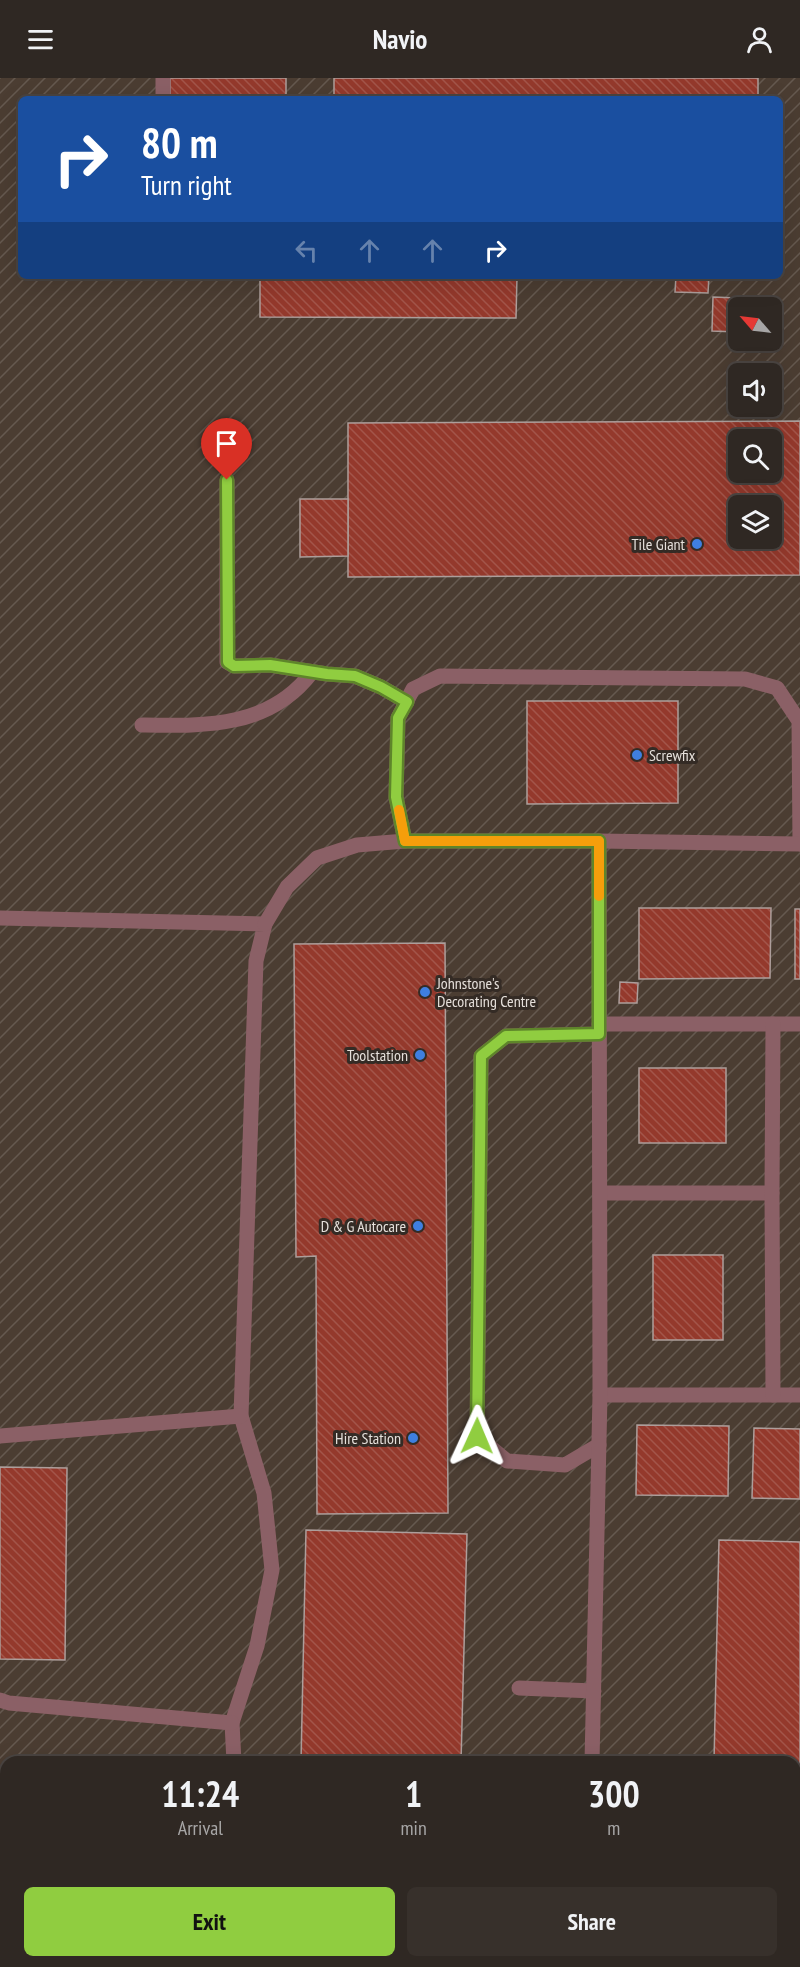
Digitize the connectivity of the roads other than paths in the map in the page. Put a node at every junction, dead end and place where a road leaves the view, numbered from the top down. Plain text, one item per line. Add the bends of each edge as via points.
1 (163, 78) edge
2 (163, 96) edge
3 (227, 480) dead end
4 (312, 672) junction
5 (407, 702) junction
6 (142, 725) dead end
7 (405, 841) junction
8 (599, 841) junction
9 (800, 844) edge
10 (0, 918) edge
11 (265, 924) junction
12 (773, 1024) junction
13 (800, 1024) edge
14 (599, 1029) junction
15 (600, 1193) junction
16 (772, 1193) junction
17 (600, 1395) junction
18 (773, 1395) junction
19 (800, 1395) edge
20 (241, 1416) junction
21 (0, 1436) edge
22 (599, 1445) junction
23 (519, 1688) dead end
24 (594, 1691) junction
25 (0, 1700) edge
26 (232, 1723) junction
27 (234, 1756) edge
28 (592, 1756) edge

1 - 2 street
3 - 4 street via 228,662 234,666 270,665
4 - 5 street via 355,676
4 - 6 street via 299,688 265,710 227,723
5 - 7 street via 398,718 396,797
5 - 9 street via 413,689 440,676 745,679 777,688 800,721
7 - 8 street
7 - 11 street via 357,845 317,858 287,887
8 - 9 street
8 - 14 street
10 - 11 street
11 - 20 street via 256,961
12 - 13 street
12 - 14 street
12 - 16 street
14 - 15 street
14 - 22 street via 506,1036 481,1056 477,1436 507,1461 565,1465
15 - 16 street
15 - 17 street
16 - 18 street
17 - 18 street
17 - 22 street
18 - 19 street
20 - 21 street
20 - 26 street via 264,1493 272,1570 256,1646
22 - 24 street
23 - 24 street
24 - 28 street
25 - 26 street
26 - 27 street

